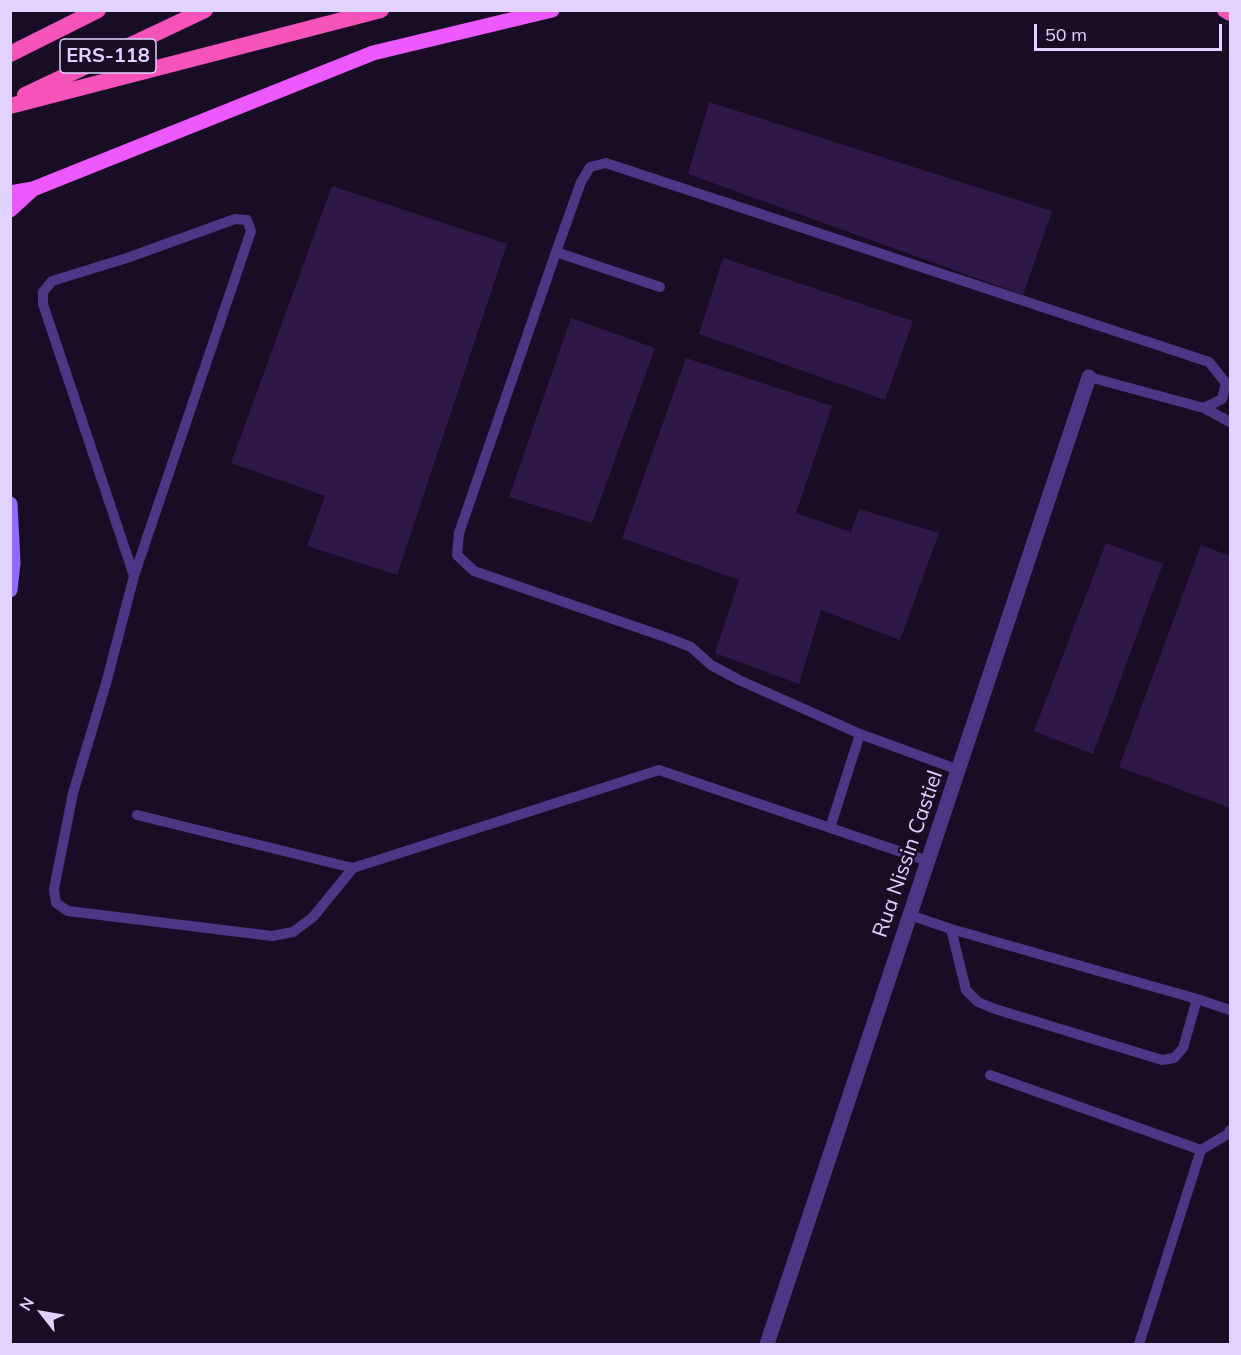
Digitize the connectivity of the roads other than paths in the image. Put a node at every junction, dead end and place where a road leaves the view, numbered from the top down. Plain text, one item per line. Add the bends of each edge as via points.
1 (98, 10) edge
2 (205, 10) edge
3 (381, 10) edge
4 (552, 10) edge
5 (1212, 10) edge
6 (1225, 10) edge
7 (1230, 13) edge
8 (10, 54) edge
9 (10, 101) edge
10 (10, 106) edge
11 (33, 189) junction
12 (10, 193) edge
13 (10, 210) edge
14 (556, 252) junction
15 (660, 287) dead end
16 (1089, 377) joint
17 (1204, 408) junction
18 (1230, 422) edge
19 (10, 504) edge
20 (134, 576) junction
21 (10, 590) edge
22 (860, 734) junction
23 (959, 770) junction
24 (137, 815) dead end
25 (830, 828) junction
26 (928, 861) junction
27 (353, 868) junction
28 (910, 915) junction
29 (951, 928) junction
30 (1197, 999) junction
31 (1230, 1010) edge
32 (990, 1075) dead end
33 (1230, 1130) edge
34 (1201, 1150) junction
35 (767, 1344) edge
36 (1139, 1344) edge

1 - 8 highway, ERS-118
2 - 9 highway, ERS-118
3 - 10 highway
4 - 11 main road via 373,53
5 - 7 main road
6 - 7 highway
11 - 12 main road
11 - 13 main road
14 - 15 lane
14 - 17 lane via 581,182 590,167 606,163 1209,362 1226,383 1222,399
14 - 22 lane via 459,533 457,555 474,570 691,647 711,665 739,680
16 - 17 lane
16 - 23 street, Rua Nissin Castiel
17 - 18 lane
19 - 21 main road
20 - 20 lane via 43,304 43,291 52,281 235,219 247,220 251,231
20 - 27 lane via 73,793 54,889 56,903 68,911 272,936 293,932 313,917
22 - 23 lane
22 - 25 lane
23 - 26 street, Rua Nissin Castiel
24 - 27 lane
25 - 26 lane
25 - 27 lane via 660,770
26 - 28 street, Rua Nissin Castiel
28 - 29 lane
28 - 35 street, Rua Nissin Castiel
29 - 30 lane
29 - 30 lane via 966,990 978,1002 1162,1060 1174,1058 1183,1048
30 - 31 lane
32 - 34 lane
33 - 34 lane
34 - 36 lane

